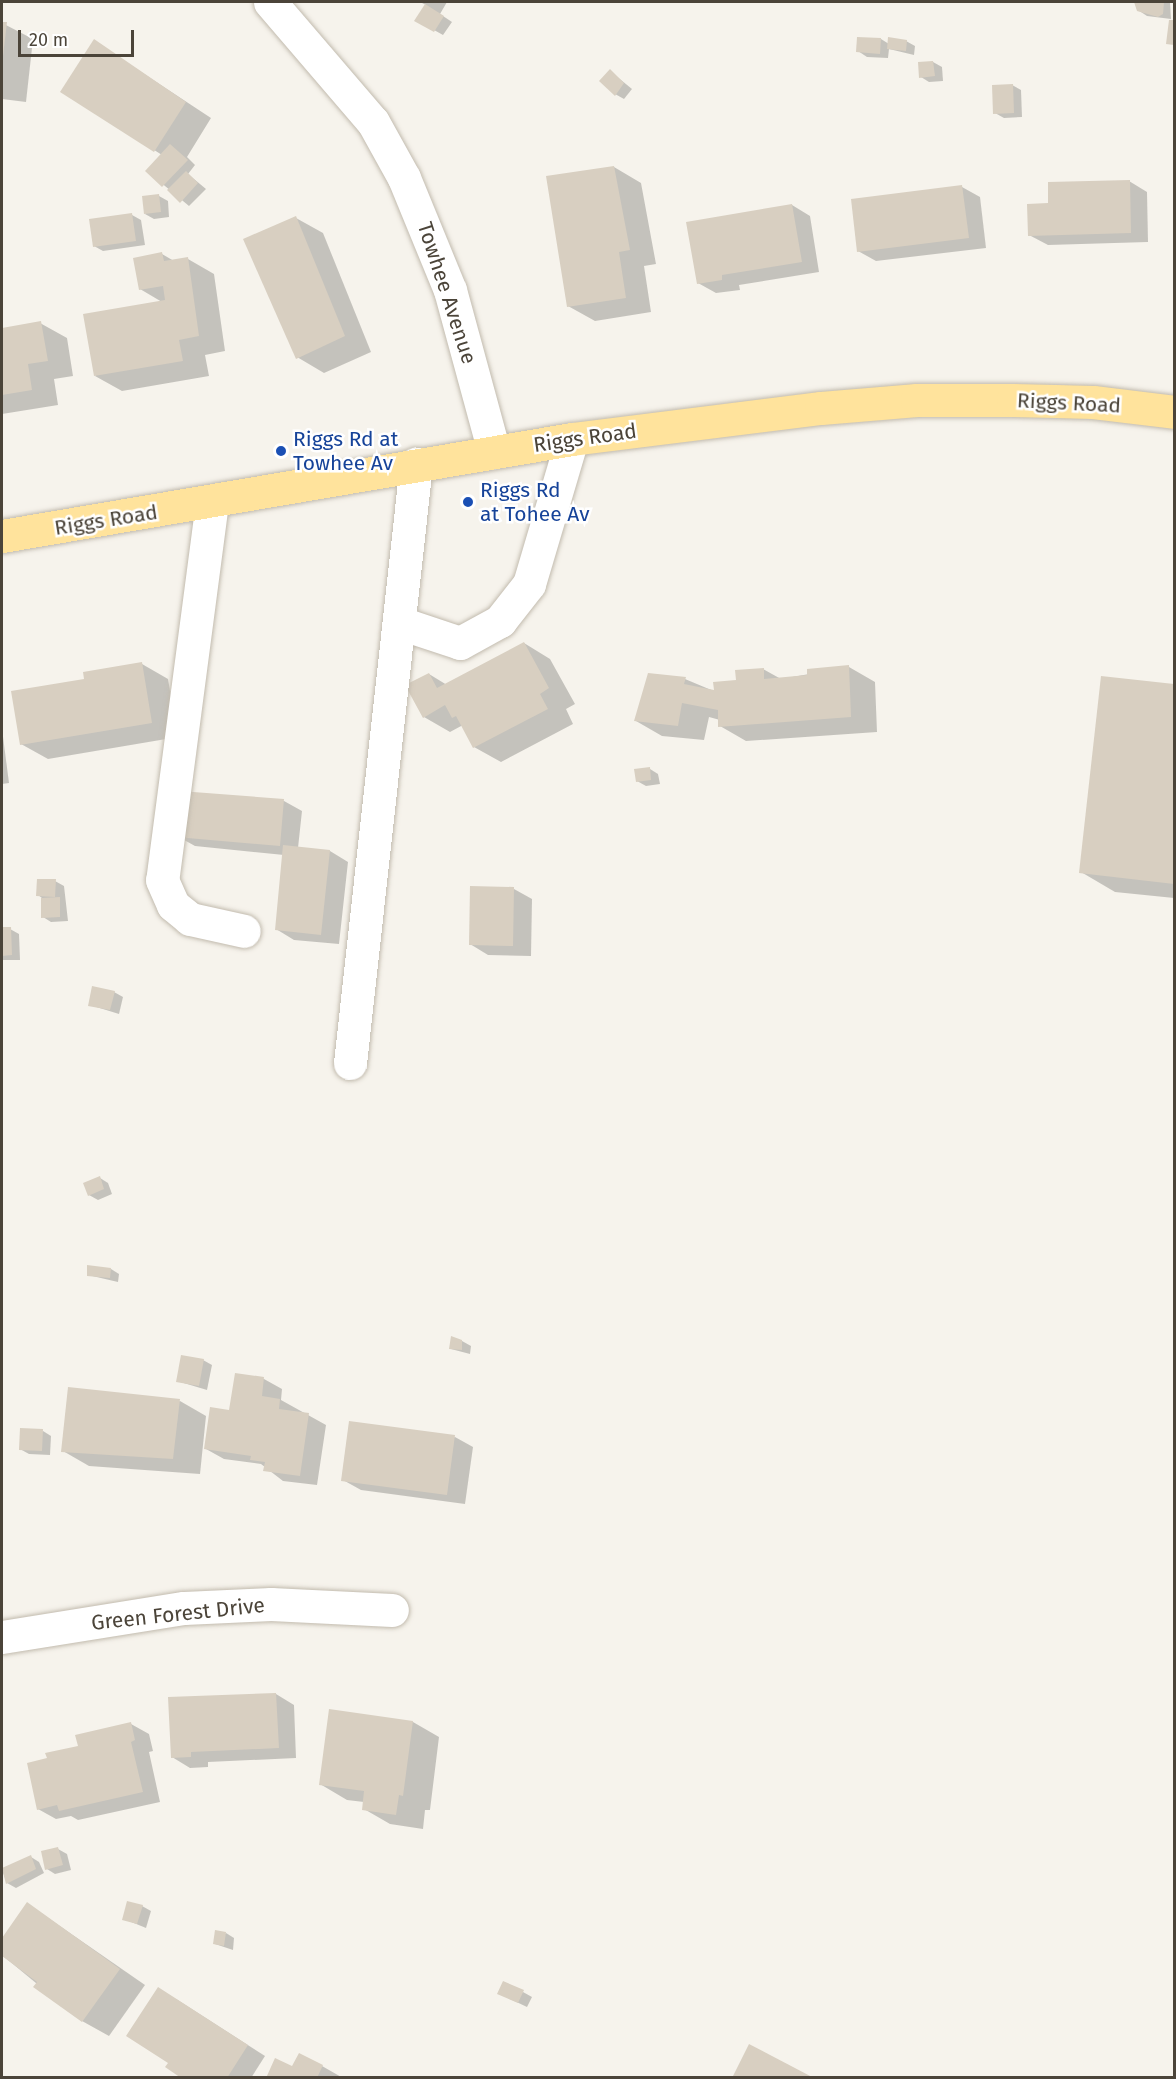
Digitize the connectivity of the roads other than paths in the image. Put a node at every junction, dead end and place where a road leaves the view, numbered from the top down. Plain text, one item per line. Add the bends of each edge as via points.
1 (270, 2) edge
2 (1174, 412) edge
3 (572, 438) junction
4 (494, 452) junction
5 (416, 464) junction
6 (212, 502) junction
7 (2, 536) edge
8 (400, 623) junction
9 (244, 931) dead end
10 (350, 1063) dead end
11 (392, 1610) dead end
12 (2, 1637) edge

1 - 4 street, Towhee Avenue via 373,122 404,178 450,290
2 - 3 main road, Riggs Road via 1094,402 917,400
3 - 4 main road, Riggs Road
3 - 8 street via 529,584 500,621 460,643
4 - 5 main road, Riggs Road
5 - 6 main road, Riggs Road
5 - 8 street
6 - 7 main road, Riggs Road
6 - 9 street via 162,880 173,905 190,919
8 - 10 street
11 - 12 street, Green Forest Drive via 271,1604 184,1608

